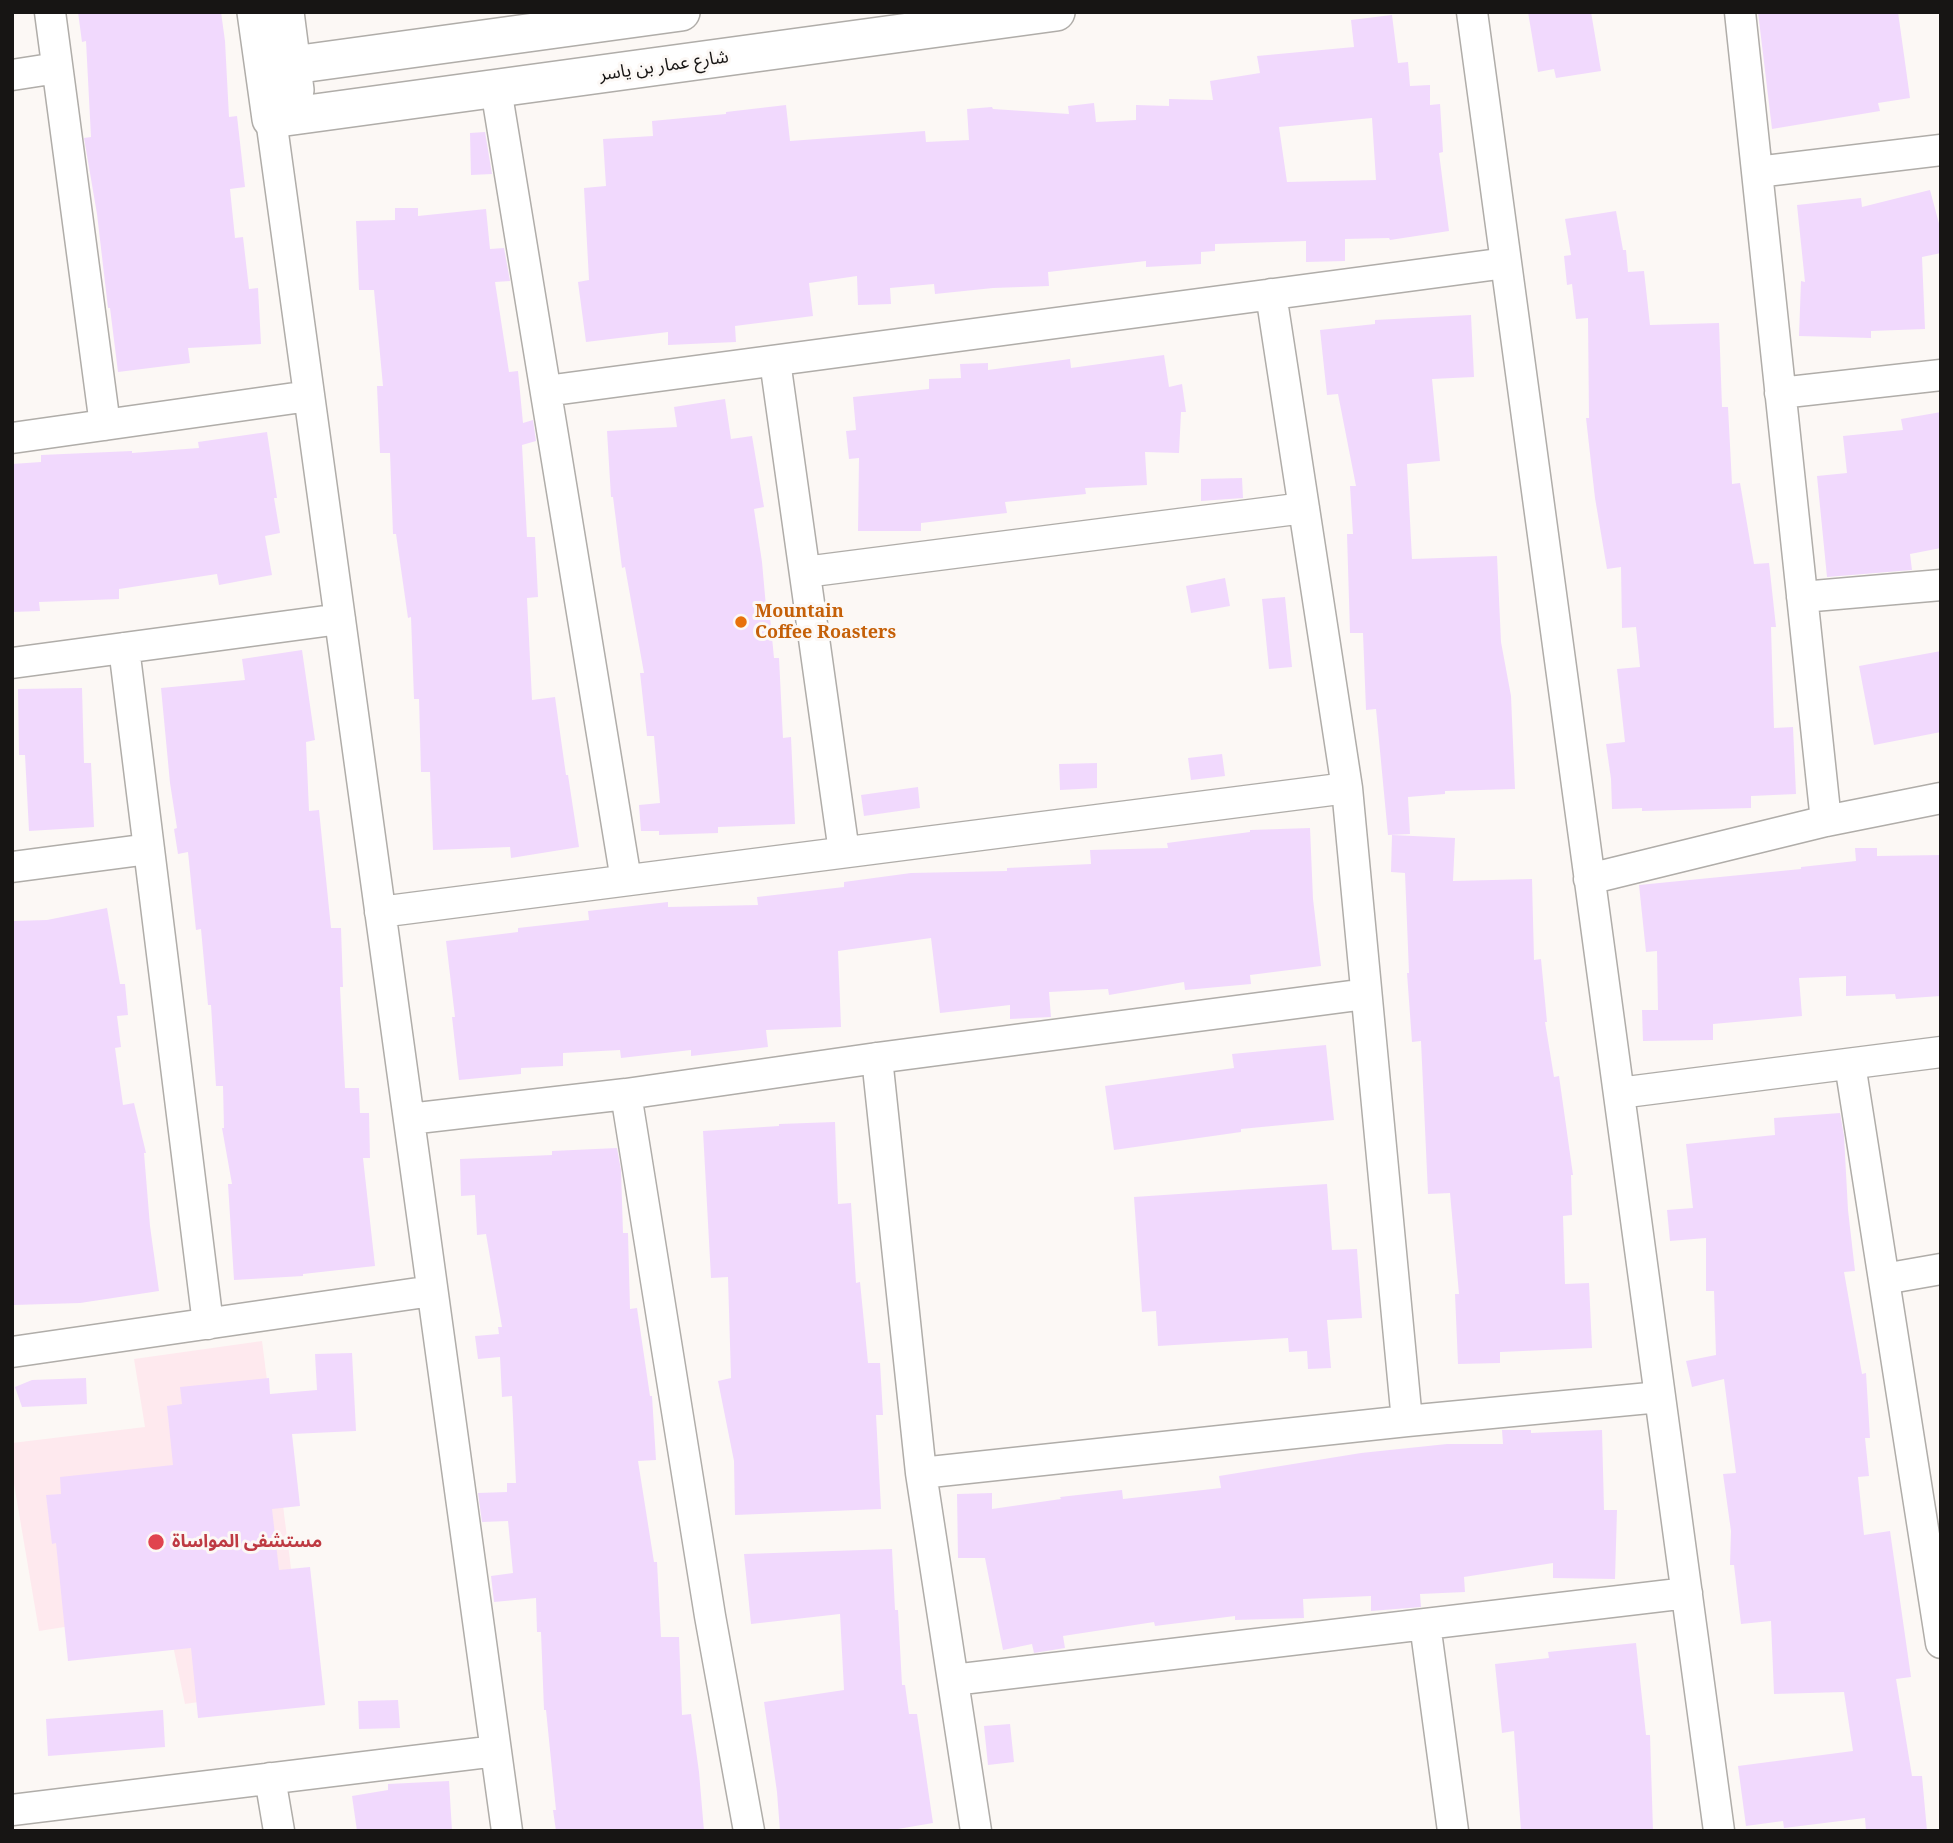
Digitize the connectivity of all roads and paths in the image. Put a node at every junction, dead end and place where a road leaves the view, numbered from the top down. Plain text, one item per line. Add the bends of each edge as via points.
1 (50, 12) edge
2 (256, 12) edge
3 (285, 12) edge
4 (681, 12) edge
5 (1056, 12) edge
6 (1472, 12) edge
7 (1740, 12) edge
8 (278, 67) junction
9 (57, 68) junction
10 (12, 75) edge
11 (496, 89) junction
12 (285, 117) junction
13 (1941, 150) edge
14 (1757, 172) junction
15 (1506, 263) junction
16 (1271, 295) junction
17 (775, 360) junction
18 (1941, 375) edge
19 (546, 391) junction
20 (1780, 393) junction
21 (309, 396) junction
22 (105, 425) junction
23 (12, 438) edge
24 (1304, 508) junction
25 (805, 572) junction
26 (1941, 585) edge
27 (1802, 597) junction
28 (340, 619) junction
29 (124, 648) junction
30 (12, 663) edge
31 (1347, 788) junction
32 (1941, 798) edge
33 (1826, 821) junction
34 (149, 849) junction
35 (844, 852) junction
36 (12, 867) edge
37 (1589, 879) junction
38 (626, 880) junction
39 (380, 912) junction
40 (1366, 994) junction
41 (1941, 1052) edge
42 (877, 1058) junction
43 (1850, 1064) junction
44 (1619, 1093) junction
45 (626, 1094) junction
46 (409, 1119) junction
47 (1941, 1269) edge
48 (1884, 1279) junction
49 (432, 1291) junction
50 (208, 1324) junction
51 (12, 1352) edge
52 (1660, 1397) junction
53 (1407, 1420) junction
54 (921, 1472) junction
55 (1929, 1498) edge
56 (1687, 1593) junction
57 (1425, 1624) junction
58 (1941, 1643) edge
59 (953, 1680) junction
60 (496, 1751) junction
61 (270, 1778) junction
62 (12, 1810) edge
63 (279, 1831) edge
64 (507, 1831) edge
65 (749, 1831) edge
66 (976, 1831) edge
67 (1453, 1831) edge
68 (1719, 1831) edge

1 - 9 street
2 - 8 street
3 - 8 street
4 - 8 street
5 - 11 street, شارع عمار بن ياسر
6 - 15 street
7 - 14 street
8 - 12 street
9 - 10 street
9 - 22 street
11 - 12 street, شارع عمار بن ياسر
11 - 19 street
12 - 21 street
13 - 14 street
14 - 20 street
15 - 16 street
15 - 37 street
16 - 17 street
16 - 24 street
17 - 19 street
17 - 25 street
18 - 20 street
19 - 38 street
20 - 27 street
21 - 22 street
21 - 28 street
22 - 23 street
24 - 25 street
24 - 31 street
25 - 35 street
26 - 27 street
27 - 33 street
28 - 29 street
28 - 39 street
29 - 30 street
29 - 34 street
31 - 35 street
31 - 40 street
32 - 33 street
33 - 37 street
34 - 36 street
34 - 50 street
35 - 38 street
37 - 44 street
38 - 39 street
39 - 46 street
40 - 42 street
40 - 53 street
41 - 43 street
42 - 45 street
42 - 54 street
43 - 44 street
43 - 48 street
44 - 52 street
45 - 46 street
45 - 65 street
46 - 49 street
47 - 48 street
48 - 55 street
49 - 50 street
49 - 60 street
50 - 51 street
52 - 53 street
52 - 56 street
53 - 54 street
54 - 59 street
55 - 58 street
56 - 57 street
56 - 68 street
57 - 59 street
57 - 67 street
59 - 66 street
60 - 61 street
60 - 64 street
61 - 62 street
61 - 63 street

